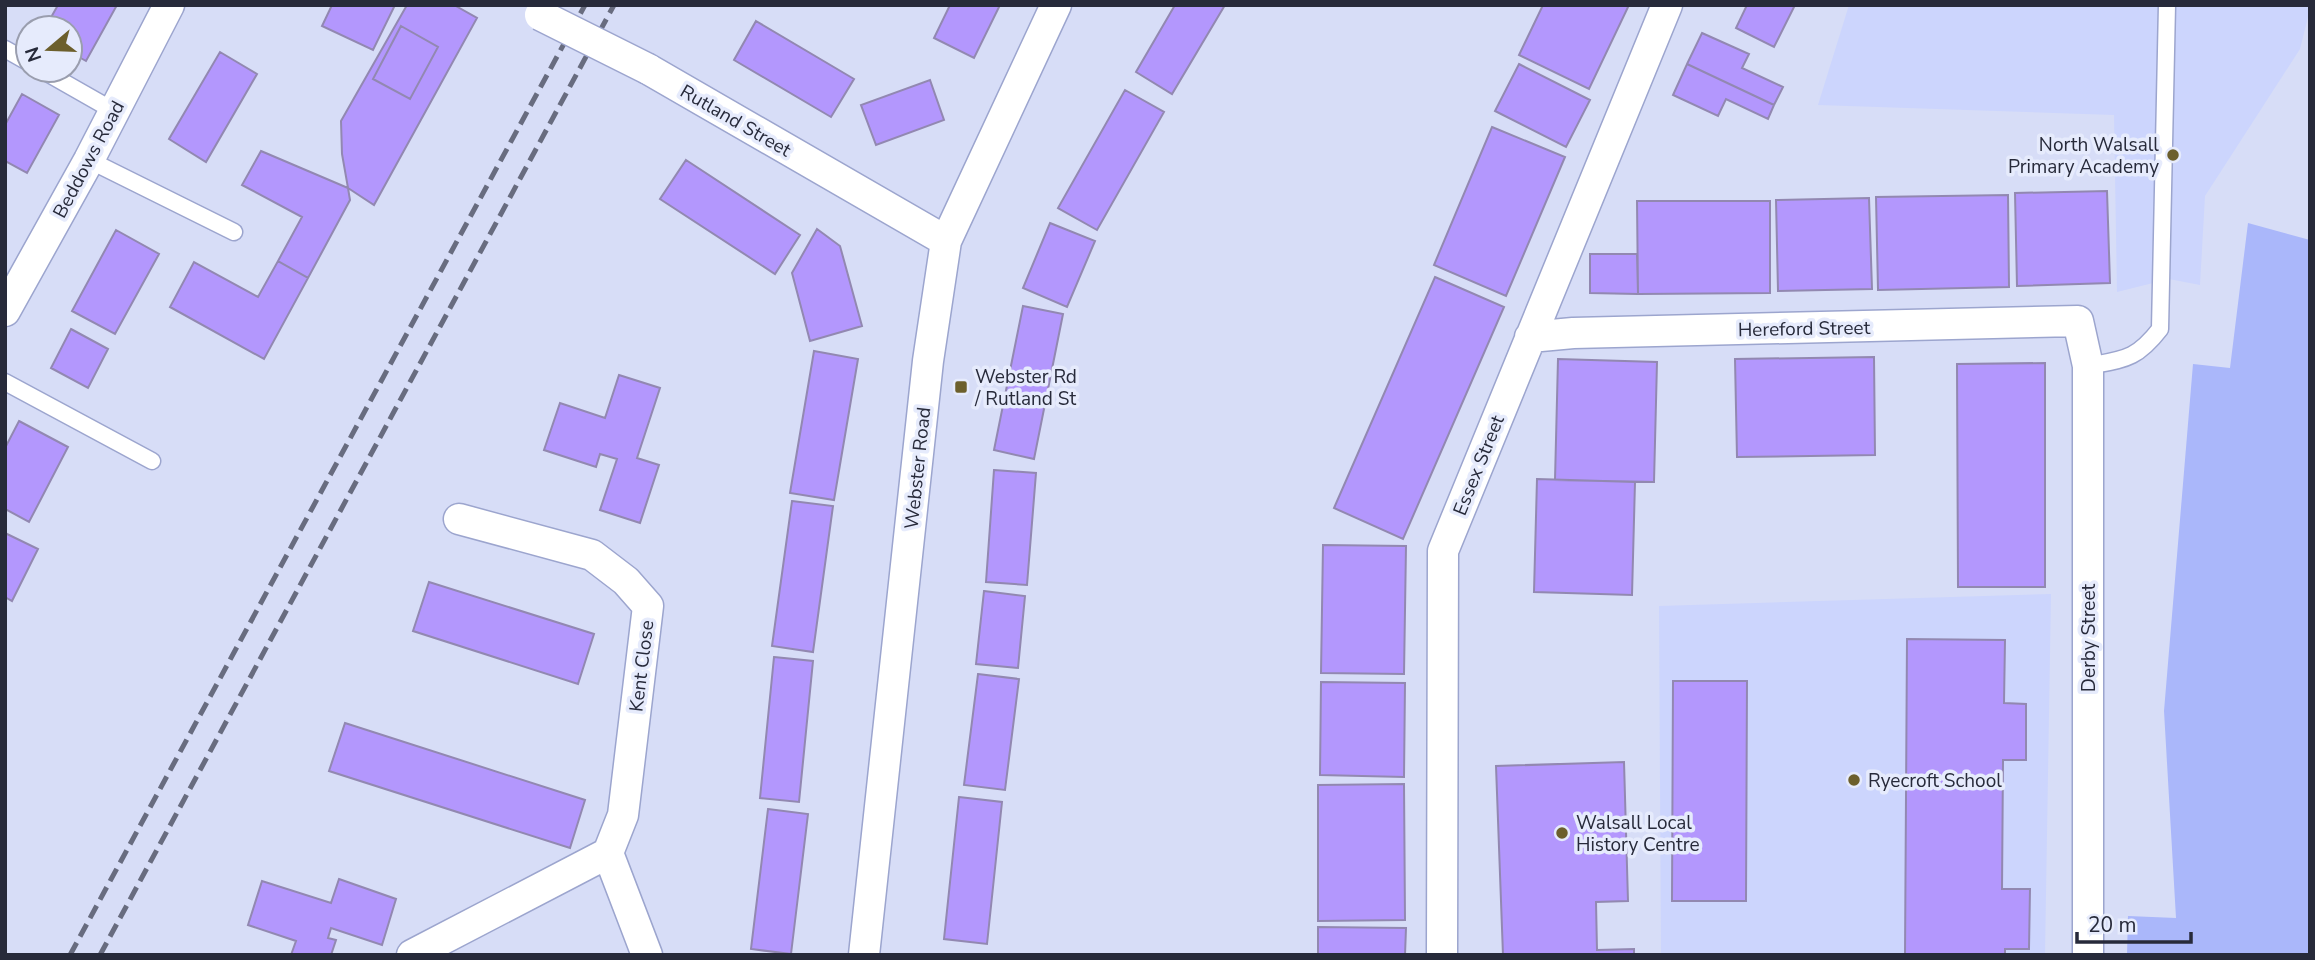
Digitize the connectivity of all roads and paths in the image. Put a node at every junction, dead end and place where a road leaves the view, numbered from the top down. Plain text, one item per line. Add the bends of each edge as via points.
1 (169, 5) edge
2 (1056, 5) edge
3 (1667, 5) edge
4 (2167, 5) edge
5 (531, 10) edge
6 (67, 84) edge
7 (114, 111) junction
8 (89, 160) junction
9 (234, 232) dead end
10 (946, 241) junction
11 (5, 311) edge
12 (2078, 321) joint
13 (1530, 337) junction
14 (2088, 366) junction
15 (5, 382) edge
16 (152, 461) dead end
17 (459, 519) dead end
18 (608, 853) junction
19 (412, 955) edge
20 (647, 955) edge
21 (864, 955) edge
22 (1442, 955) edge
23 (2088, 955) edge

1 - 7 street, Beddows Road
2 - 10 street, Webster Road
3 - 13 street, Essex Street
4 - 14 lane via 2160,329 2146,347 2125,359
5 - 10 street, Rutland Street, bridge via 648,69
6 - 7 lane
7 - 8 street, Beddows Road
8 - 9 lane
8 - 11 street, Beddows Road
10 - 21 street, Webster Road via 928,361
12 - 13 street, Hereford Street
12 - 14 street, Derby Street
13 - 22 street, Essex Street via 1443,551
14 - 23 street, Derby Street
15 - 16 lane
17 - 18 street, Kent Close via 593,555 626,580 648,606 623,815
18 - 19 street
18 - 20 street

